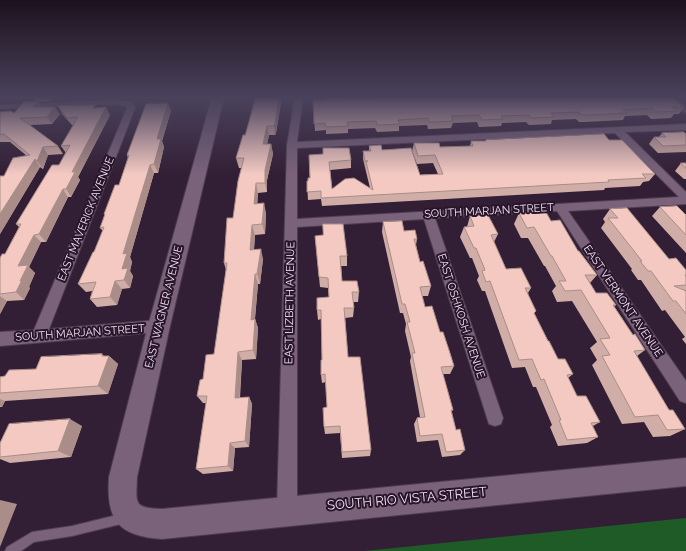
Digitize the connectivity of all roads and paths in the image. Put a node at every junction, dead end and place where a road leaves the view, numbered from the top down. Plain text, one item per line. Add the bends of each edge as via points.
1 (126, 123) edge
2 (211, 123) edge
3 (295, 123) edge
4 (686, 127) edge
5 (617, 130) junction
6 (292, 145) junction
7 (686, 199) edge
8 (560, 207) junction
9 (428, 215) junction
10 (291, 223) junction
11 (159, 326) junction
12 (39, 336) junction
13 (0, 339) edge
14 (686, 395) edge
15 (495, 418) dead end
16 (686, 472) edge
17 (288, 510) junction
18 (130, 517) junction
19 (11, 551) edge

1 - 12 street, EAST MAVERICK AVENUE
2 - 11 street, EAST WAGNER AVENUE
3 - 6 street, EAST LIZBETH AVENUE
4 - 5 street
5 - 6 street
5 - 7 street
6 - 10 street, EAST LIZBETH AVENUE
7 - 8 street, SOUTH MARJAN STREET
8 - 9 street, SOUTH MARJAN STREET
8 - 14 street, EAST VERMONT AVENUE
9 - 10 street, SOUTH MARJAN STREET
9 - 15 street, EAST OSHKOSH AVENUE
10 - 17 street, EAST LIZBETH AVENUE
11 - 12 street, SOUTH MARJAN STREET
11 - 18 street, EAST WAGNER AVENUE via 122,477 123,506
12 - 13 street, SOUTH MARJAN STREET
16 - 17 street, SOUTH RIO VISTA STREET
17 - 18 street, SOUTH RIO VISTA STREET via 162,524 150,524
18 - 19 lane via 72,531 32,537

